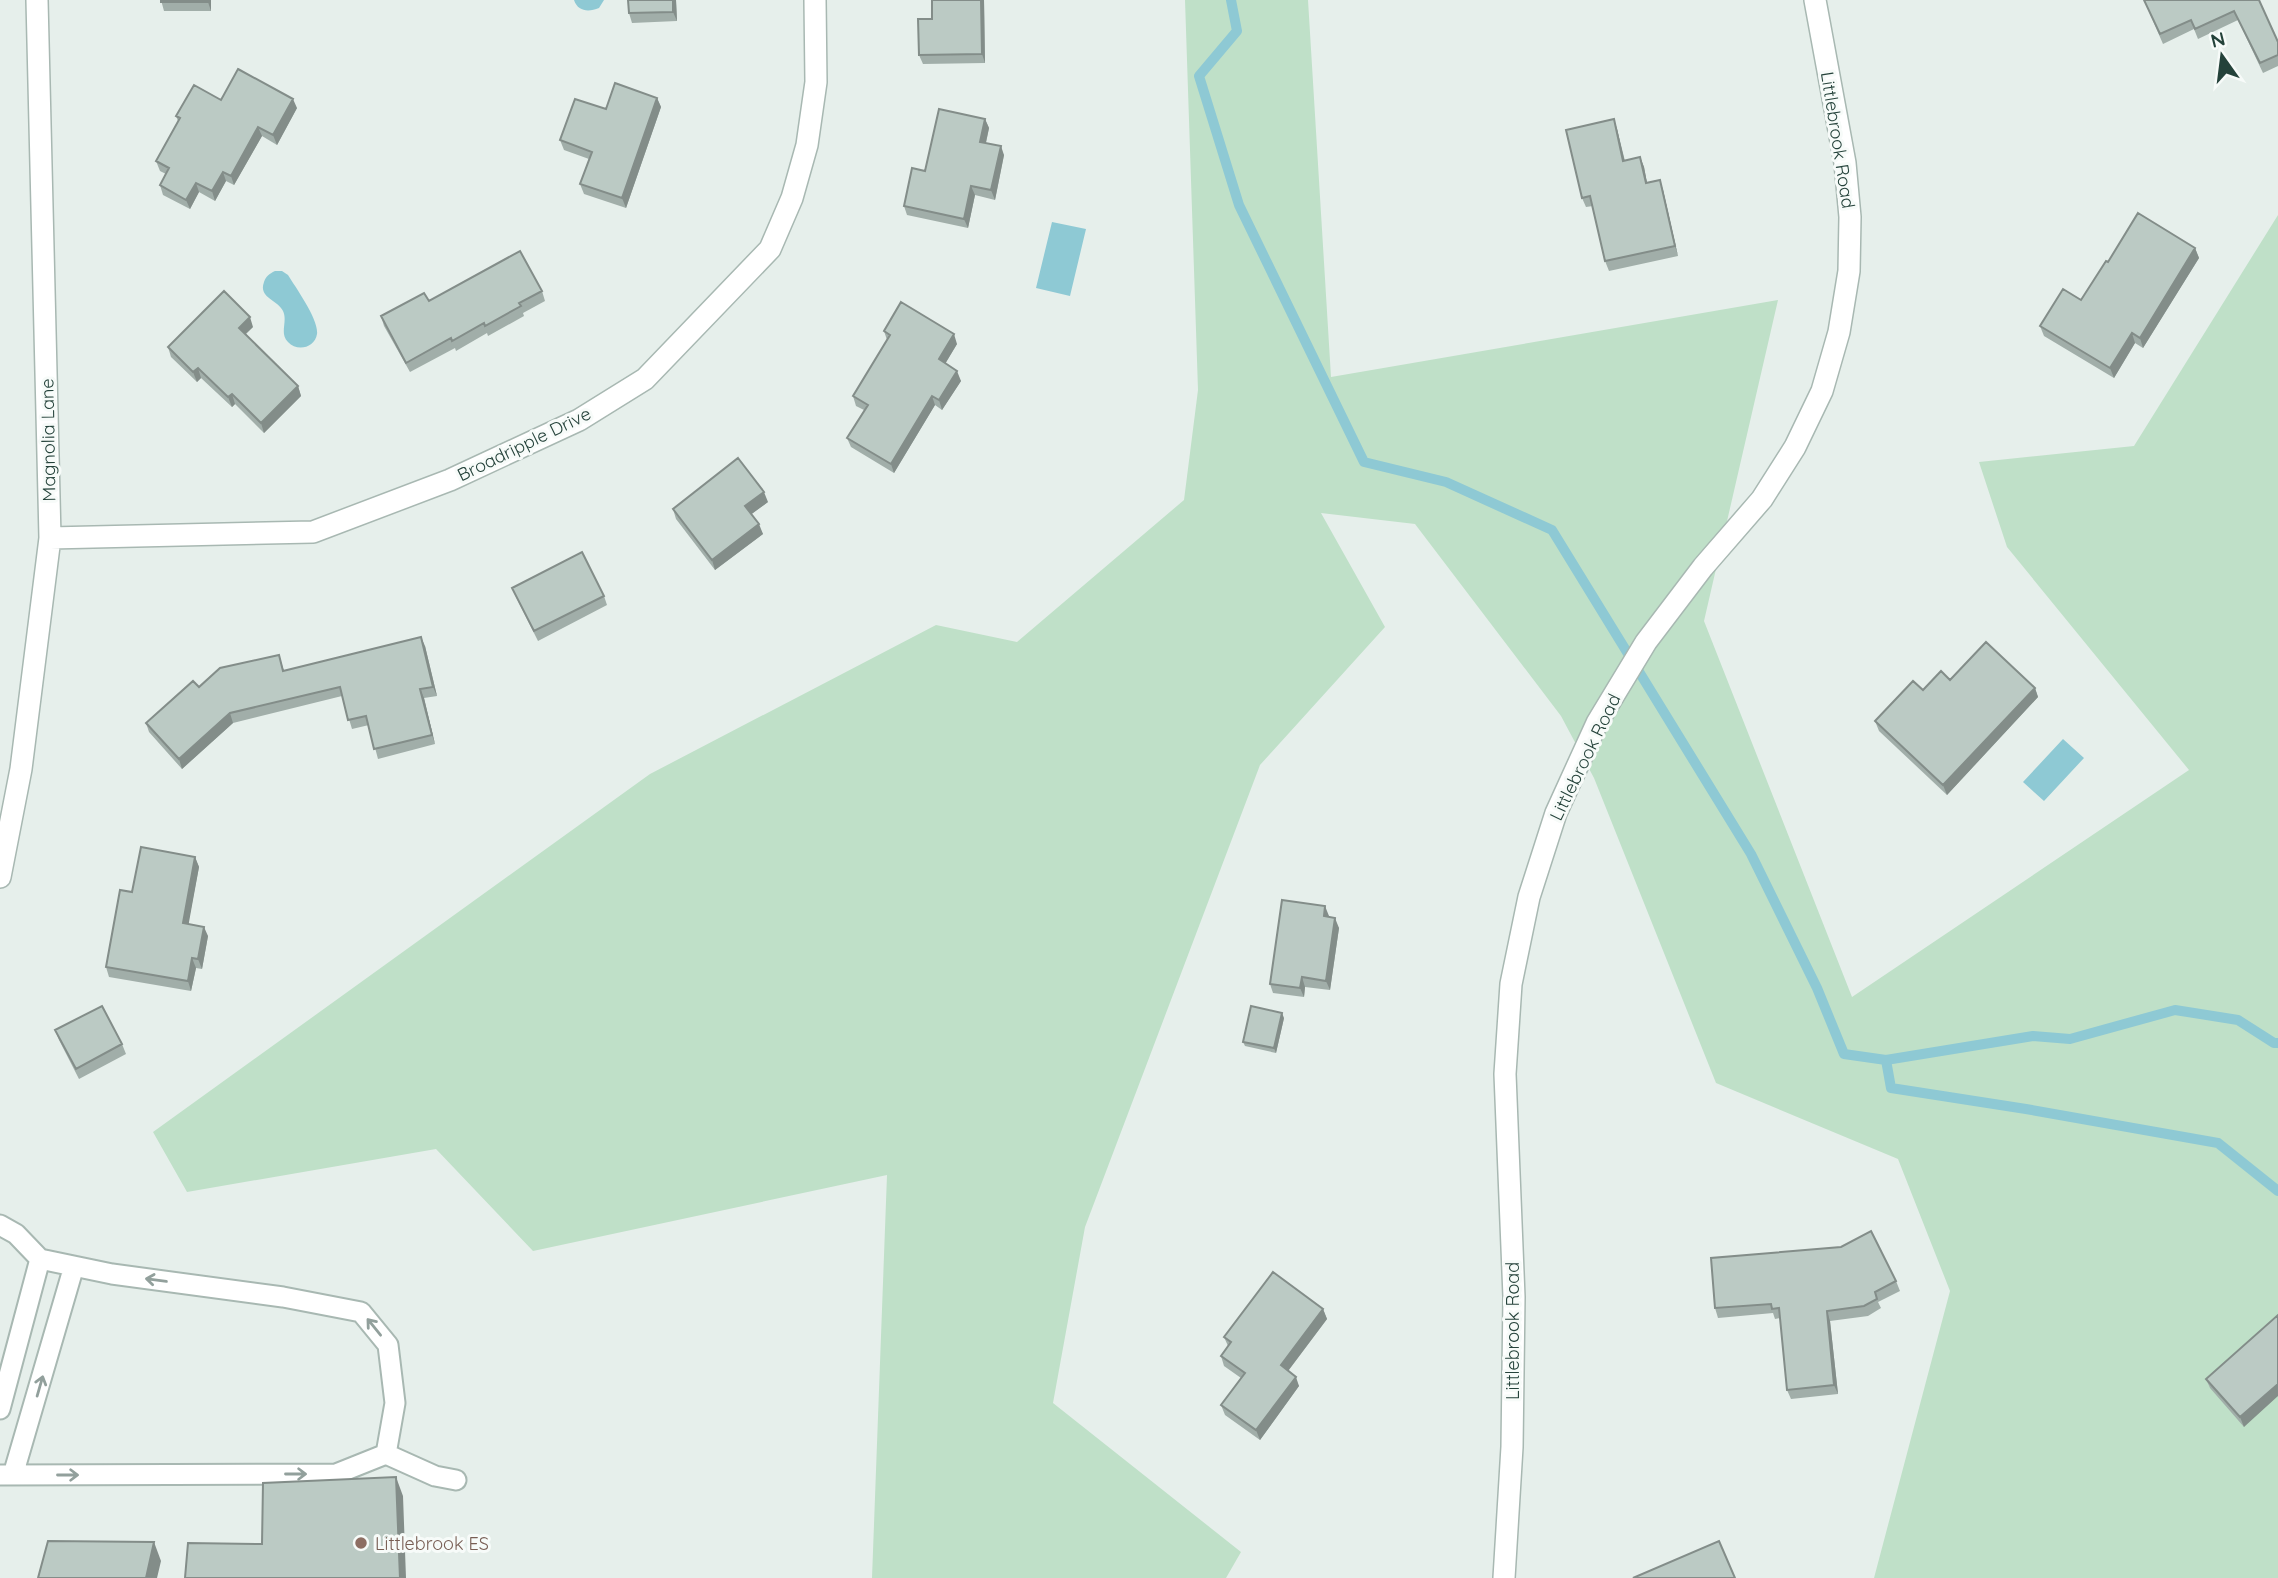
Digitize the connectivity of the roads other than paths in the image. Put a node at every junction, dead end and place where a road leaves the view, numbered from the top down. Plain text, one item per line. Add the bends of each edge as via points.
1 (37, 0) edge
2 (815, 0) edge
3 (1815, 0) edge
4 (50, 538) junction
5 (0, 877) edge
6 (0, 1224) edge
7 (40, 1259) junction
8 (74, 1266) junction
9 (0, 1409) edge
10 (386, 1454) junction
11 (7, 1475) edge
12 (456, 1480) dead end
13 (1504, 1578) edge

1 - 4 street, Magnolia Lane
2 - 4 street, Broadripple Drive via 816,82 807,145 792,198 770,249 645,379 579,420 497,458 313,532
3 - 13 street, Littlebrook Road via 1845,163 1850,217 1849,271 1839,332 1822,391 1796,447 1762,499 1646,642 1597,723 1556,813 1529,897 1511,984 1505,1074 1513,1393
4 - 5 street, Magnolia Lane via 21,769
6 - 7 lane
7 - 8 lane
7 - 9 lane
10 -> 8 lane via 395,1403 388,1345 361,1312
11 -> 8 lane
11 -> 10 lane via 336,1474
10 - 12 lane via 435,1476

